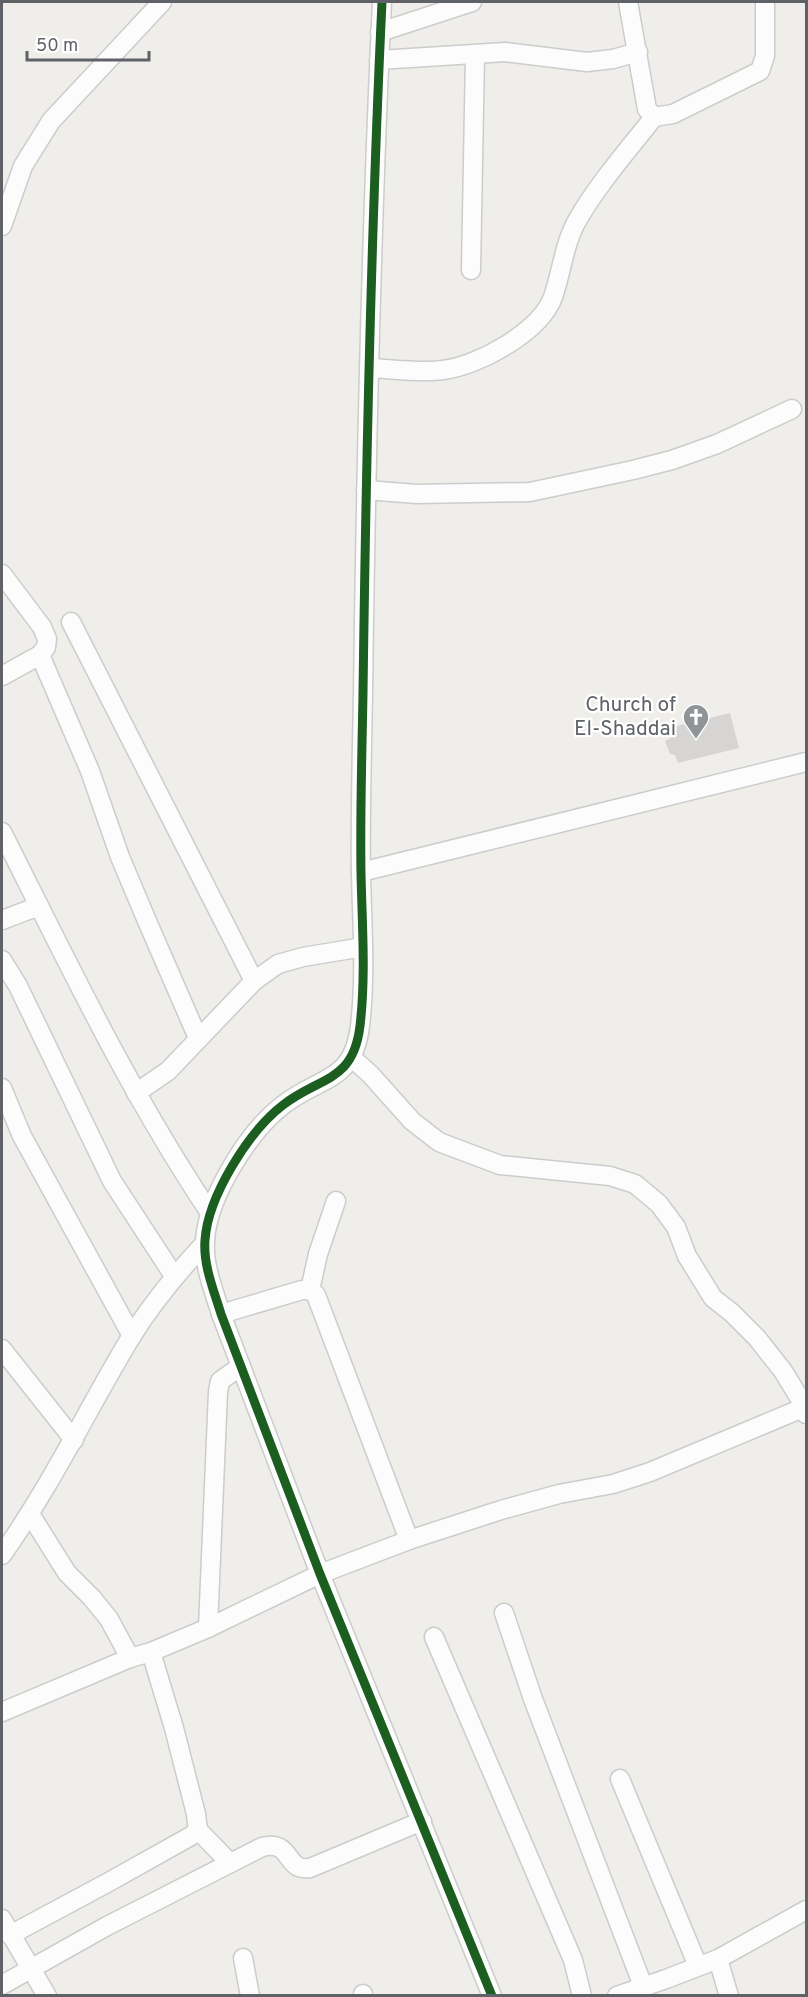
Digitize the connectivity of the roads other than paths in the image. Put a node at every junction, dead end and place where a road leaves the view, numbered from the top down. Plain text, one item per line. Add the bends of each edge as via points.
1 (162, 2) edge
2 (382, 2) edge
3 (472, 2) edge
4 (628, 2) edge
5 (765, 2) edge
6 (380, 32) junction
7 (638, 52) junction
8 (475, 54) junction
9 (379, 60) junction
10 (654, 117) junction
11 (2, 226) edge
12 (471, 270) dead end
13 (370, 368) junction
14 (792, 409) dead end
15 (366, 489) junction
16 (2, 574) edge
17 (71, 621) dead end
18 (40, 655) junction
19 (2, 676) edge
20 (807, 762) edge
21 (2, 832) edge
22 (361, 872) junction
23 (39, 906) junction
24 (2, 920) edge
25 (363, 947) junction
26 (2, 960) edge
27 (254, 981) junction
28 (198, 1038) junction
29 (352, 1058) junction
30 (2, 1088) edge
31 (136, 1093) junction
32 (336, 1201) dead end
33 (210, 1213) junction
34 (205, 1243) junction
35 (174, 1276) junction
36 (310, 1290) junction
37 (222, 1314) junction
38 (132, 1336) junction
39 (2, 1349) edge
40 (241, 1366) junction
41 (806, 1411) edge
42 (74, 1440) junction
43 (30, 1514) junction
44 (409, 1540) junction
45 (2, 1555) edge
46 (320, 1574) junction
47 (504, 1613) dead end
48 (208, 1629) junction
49 (434, 1637) dead end
50 (151, 1652) junction
51 (130, 1658) junction
52 (2, 1712) edge
53 (620, 1779) dead end
54 (422, 1821) junction
55 (198, 1830) junction
56 (230, 1863) junction
57 (807, 1910) edge
58 (6, 1927) edge
59 (243, 1958) dead end
60 (718, 1959) junction
61 (698, 1966) junction
62 (30, 1968) junction
63 (2, 1985) edge
64 (643, 1986) junction
65 (668, 1988) edge
66 (47, 1995) edge
67 (250, 1995) edge
68 (492, 1995) edge
69 (582, 1995) edge
70 (617, 1995) edge
71 (729, 1995) edge

1 - 11 street via 51,121 23,166
2 - 6 street
3 - 6 street
4 - 7 street
5 - 10 street via 765,56 760,71 673,114
6 - 9 street
7 - 8 street via 586,62 505,52
7 - 10 street via 647,109
8 - 9 street
8 - 12 street
9 - 13 street
10 - 13 street via 577,221 563,255 553,298 539,320 520,336 463,366 421,371
13 - 15 street
14 - 15 street via 672,460 530,492 417,494
15 - 22 street
16 - 18 street via 42,627 47,639
17 - 27 street
18 - 19 street
18 - 28 street via 90,771 170,978
20 - 22 street
21 - 23 street
22 - 25 street
23 - 24 street
23 - 31 street
25 - 27 street via 278,964
25 - 29 street via 360,1024
26 - 35 street via 112,1181
27 - 28 street
28 - 31 street via 168,1071
29 - 33 street via 325,1081 286,1102 262,1122 245,1145
29 - 41 street via 412,1121 439,1142 500,1165 610,1176 636,1184 676,1227 687,1256 713,1298 757,1338 783,1371
30 - 38 street via 22,1136
31 - 33 street
32 - 36 street
33 - 34 street
34 - 35 street
34 - 37 street via 209,1274
35 - 38 street
36 - 37 street
36 - 44 street via 320,1301
37 - 40 street
38 - 42 street
39 - 42 street
40 - 46 street
40 - 48 street via 220,1381 218,1392
41 - 44 street via 650,1472 501,1510
42 - 43 street
43 - 45 street
43 - 51 street via 67,1573 109,1620
44 - 46 street
46 - 48 street
46 - 54 street
47 - 64 street
48 - 50 street
49 - 69 street via 573,1960
50 - 51 street
50 - 55 street
51 - 52 street
53 - 61 street
54 - 56 street via 310,1868 296,1866 282,1849 272,1845
54 - 68 street
55 - 56 street
55 - 58 street via 107,1884
56 - 62 street
57 - 60 street
58 - 62 street
59 - 67 street
60 - 61 street
60 - 71 street
61 - 65 street
62 - 63 street
62 - 66 street
64 - 65 street
64 - 70 street

